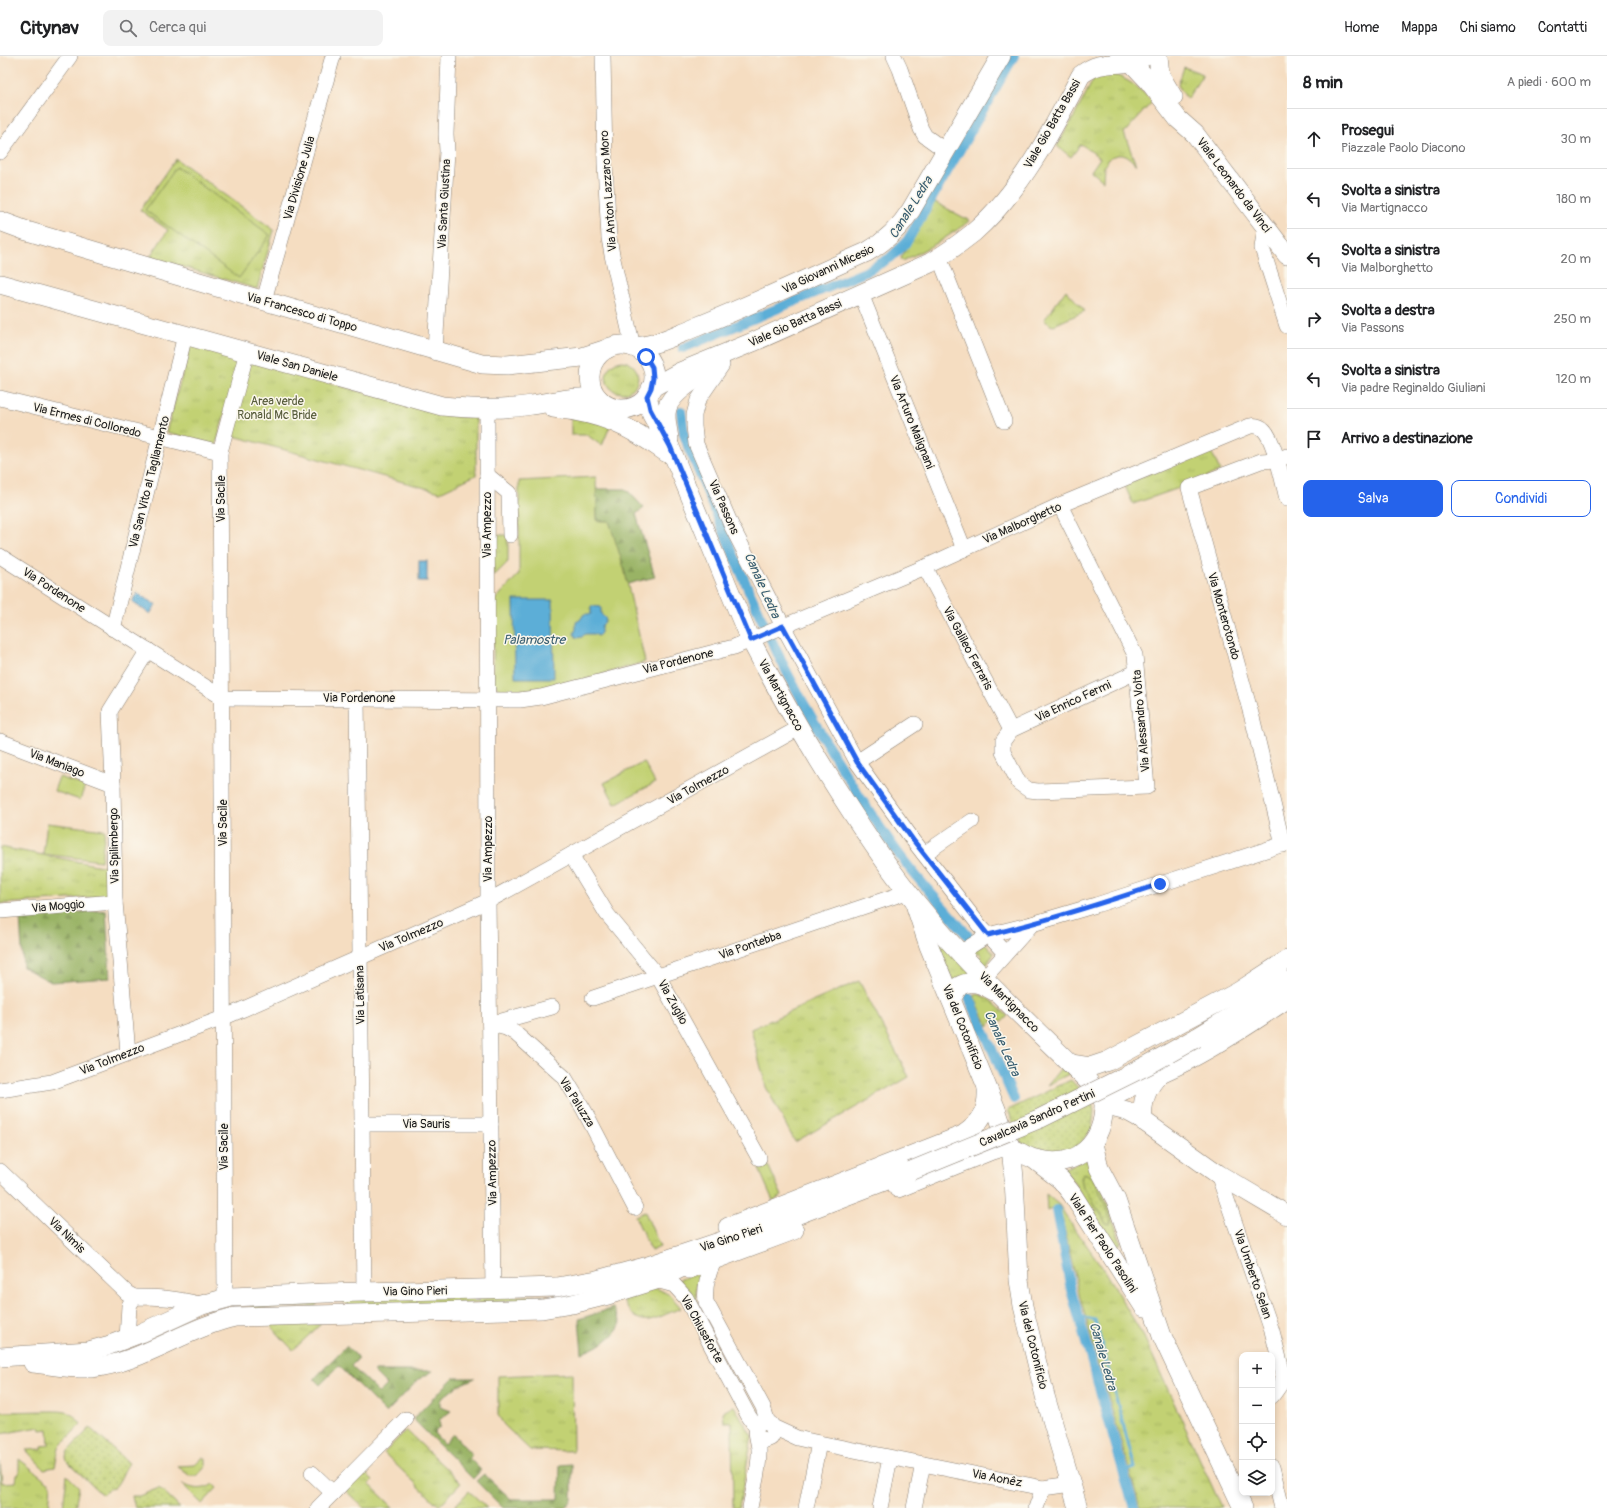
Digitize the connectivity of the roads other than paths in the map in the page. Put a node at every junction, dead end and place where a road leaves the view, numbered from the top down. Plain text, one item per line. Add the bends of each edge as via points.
1 (70, 56) edge
2 (333, 56) edge
3 (449, 56) edge
4 (603, 56) edge
5 (894, 56) edge
6 (1001, 56) edge
7 (1158, 56) edge
8 (1130, 57) edge
9 (1195, 134) junction
10 (946, 151) junction
11 (0, 152) edge
12 (0, 221) edge
13 (1265, 226) junction
14 (1287, 256) edge
15 (939, 257) junction
16 (0, 284) edge
17 (861, 294) junction
18 (264, 300) junction
19 (1287, 326) edge
20 (185, 335) junction
21 (753, 342) junction
22 (633, 348) junction
23 (607, 349) junction
24 (435, 351) junction
25 (248, 352) junction
26 (728, 358) junction
27 (649, 392) junction
28 (0, 398) edge
29 (599, 399) junction
30 (532, 405) junction
31 (625, 408) junction
32 (487, 409) junction
33 (1004, 421) dead end
34 (159, 437) junction
35 (669, 450) junction
36 (220, 452) junction
37 (1282, 458) edge
38 (487, 475) junction
39 (1287, 499) edge
40 (1060, 506) junction
41 (510, 535) dead end
42 (964, 549) junction
43 (0, 556) edge
44 (925, 567) junction
45 (779, 628) junction
46 (113, 629) junction
47 (756, 638) junction
48 (148, 650) junction
49 (1136, 672) junction
50 (223, 698) junction
51 (357, 698) junction
52 (487, 699) junction
53 (914, 724) dead end
54 (799, 728) junction
55 (1010, 730) junction
56 (0, 741) edge
57 (857, 762) junction
58 (113, 784) junction
59 (972, 821) dead end
60 (1285, 844) edge
61 (924, 854) junction
62 (571, 856) junction
63 (911, 897) junction
64 (488, 901) junction
65 (115, 902) junction
66 (0, 911) edge
67 (1032, 924) junction
68 (988, 935) junction
69 (929, 946) joint
70 (960, 953) junction
71 (1005, 954) junction
72 (360, 957) junction
73 (1287, 960) edge
74 (658, 976) junction
75 (984, 978) junction
76 (1287, 981) edge
77 (1238, 992) junction
78 (594, 998) dead end
79 (1003, 998) junction
80 (951, 999) junction
81 (1287, 999) edge
82 (552, 1007) dead end
83 (223, 1018) junction
84 (490, 1024) junction
85 (1156, 1037) junction
86 (1203, 1043) junction
87 (128, 1053) junction
88 (1071, 1064) junction
89 (1158, 1076) junction
90 (987, 1087) junction
91 (0, 1090) edge
92 (1104, 1101) junction
93 (1141, 1119) junction
94 (361, 1124) junction
95 (491, 1124) junction
96 (1101, 1126) junction
97 (948, 1140) junction
98 (1093, 1144) junction
99 (1011, 1147) junction
100 (759, 1158) dead end
101 (1034, 1159) junction
102 (957, 1165) junction
103 (0, 1171) edge
104 (1218, 1174) junction
105 (1014, 1178) junction
106 (635, 1208) dead end
107 (1287, 1215) edge
108 (773, 1224) junction
109 (1129, 1240) junction
110 (1107, 1249) junction
111 (718, 1255) junction
112 (650, 1273) junction
113 (564, 1286) junction
114 (493, 1289) junction
115 (364, 1292) junction
116 (326, 1293) junction
117 (134, 1298) junction
118 (218, 1301) junction
119 (565, 1306) junction
120 (348, 1314) junction
121 (227, 1319) junction
122 (1162, 1336) junction
123 (127, 1339) junction
124 (0, 1358) edge
125 (90, 1359) junction
126 (732, 1367) junction
127 (1275, 1392) edge
128 (406, 1419) dead end
129 (766, 1431) junction
130 (819, 1443) junction
131 (890, 1458) junction
132 (923, 1464) junction
133 (312, 1472) dead end
134 (1275, 1479) edge
135 (1071, 1484) junction
136 (1046, 1488) junction
137 (333, 1493) junction
138 (318, 1508) edge
139 (750, 1508) edge
140 (806, 1508) edge
141 (880, 1508) edge
142 (914, 1508) edge
143 (1036, 1508) edge
144 (1070, 1508) edge
145 (1078, 1508) edge
146 (1243, 1508) edge
147 (1282, 1508) edge

1 - 11 street
2 - 18 street, Via Divisione Julia
3 - 24 street, Via Santa Giustina via 446,165
4 - 22 street, Via Anton Lazzaro Moro via 609,238
5 - 10 street via 921,129 925,136
6 - 10 main road, Via Giovanni Micesio
7 - 9 main road via 1160,75 1186,114
8 - 9 main road via 1178,119
8 - 15 main road, Viale Gio Batta Bassi via 1109,58 1090,65 1081,75 1046,138 1011,192 973,232
9 - 13 main road, Viale Leonardo da Vinci
10 - 22 main road, Via Giovanni Micesio via 903,223 877,247 717,319 657,343
12 - 18 main road, Via Francesco di Toppo
13 - 14 main road, Viale Leonardo da Vinci
13 - 19 street via 1262,248
15 - 17 main road, Viale Gio Batta Bassi
15 - 33 street
16 - 20 main road, Viale San Daniele
17 - 21 main road, Viale Gio Batta Bassi
17 - 42 street, Via Arturo Malignani
18 - 24 main road, Via Francesco di Toppo
20 - 25 main road, Viale San Daniele
20 - 34 street, Via San Vito al Tagliamento
21 - 26 main road
21 - 27 main road, Viale Gio Batta Bassi via 680,372
22 - 23 main road via 623,345
22 - 27 main road via 642,353 652,367 653,378
23 - 24 main road, Via Francesco di Toppo via 582,358 507,365 482,364
23 - 29 main road via 598,356 590,372 591,384
25 - 32 main road, Viale San Daniele via 442,406
25 - 36 street, Via Sacile
26 - 35 main road via 671,400 666,414
26 - 45 street, Via Passons via 700,394 694,415 696,444
27 - 31 main road via 641,402
27 - 35 main road, Via Martignacco via 652,415
28 - 34 street, Via Ermes di Colloredo
29 - 30 main road, Viale San Daniele via 582,397
29 - 31 main road via 614,408
30 - 32 main road, Viale San Daniele
30 - 35 main road via 596,414
31 - 35 main road, Via Martignacco via 642,420
32 - 38 street, Via Ampezzo
34 - 36 street, Via Ermes di Colloredo
34 - 46 street, Via San Vito al Tagliamento
35 - 47 main road, Via Martignacco
36 - 50 street, Via Sacile
37 - 39 street, Via Malborghetto
37 - 40 street, Via Malborghetto via 1266,432 1256,426 1250,426
37 - 60 street, Via Monterotondo via 1261,461 1188,488 1254,721
38 - 41 street via 509,493
38 - 52 street, Via Ampezzo
40 - 42 street, Via Malborghetto
40 - 49 street, Via Alessandro Volta via 1135,655
42 - 44 street, Via Malborghetto
43 - 46 street, Via Pordenone
44 - 45 street, Via Malborghetto
44 - 55 street, Via Galileo Ferraris
45 - 47 street, Via Malborghetto
45 - 57 street, Via Passons
46 - 48 street, Via Pordenone
47 - 52 street, Via Pordenone via 734,647 541,696 520,700
47 - 54 main road, Via Martignacco
48 - 50 street, Via Pordenone
48 - 58 street, Via Spilimbergo via 110,711
49 - 55 street, Via Enrico Fermi
49 - 55 street, Via Alessandro Volta via 1147,787 1029,790 1019,783 1003,752 1003,741
50 - 51 street, Via Pordenone
50 - 83 street, Via Sacile
51 - 52 street, Via Pordenone
51 - 72 street, Via Latisana
52 - 64 street, Via Ampezzo
53 - 57 street
54 - 62 street, Via Tolmezzo
54 - 63 main road, Via Martignacco via 870,842
56 - 58 street, Via Maniago
57 - 61 street, Via Passons
58 - 65 street, Via Spilimbergo
59 - 61 street
60 - 67 street
61 - 68 street, Via Passons
62 - 64 street, Via Tolmezzo
62 - 74 street, Via Zuglio via 607,914
63 - 69 main road, Via Martignacco
63 - 70 main road, Via Martignacco
63 - 74 street, Via Pontebba
64 - 72 street, Via Tolmezzo
64 - 84 street, Via Ampezzo
65 - 66 street, Via Moggio
65 - 87 street, Via Spilimbergo
67 - 68 street
67 - 71 street
68 - 70 street
68 - 71 street, Via Passons
69 - 80 main road, Via del Cotonificio
70 - 75 main road, Via Martignacco
71 - 75 street
72 - 83 street, Via Tolmezzo
72 - 94 street, Via Latisana
73 - 77 main road
74 - 78 street, Via Pontebba
74 - 100 street, Via Zuglio
75 - 79 main road, Via Martignacco
76 - 86 main road, Cavalcavia Sandro Pertini via 1247,1007
77 - 85 main road
77 - 86 main road via 1214,1012 1195,1023 1186,1033 1186,1042 1193,1048 1198,1050
79 - 80 main road via 982,984 971,982 959,986
79 - 88 main road, Via Martignacco
80 - 90 main road, Via del Cotonificio
81 - 86 main road
82 - 84 street
83 - 87 street, Via Tolmezzo
83 - 118 street, Via Sacile
84 - 95 street, Via Ampezzo
84 - 106 street, Via Paluzza via 515,1033 565,1078
85 - 88 main road via 1098,1065 1090,1067
85 - 89 main road via 1172,1044 1175,1054 1172,1062
86 - 89 main road
86 - 108 main road, Cavalcavia Sandro Pertini, bridge via 1148,1065 1041,1118
87 - 91 street, Via Tolmezzo via 52,1082
88 - 92 main road, Via Martignacco
89 - 92 main road
89 - 93 main road via 1145,1095
90 - 97 main road via 986,1109 977,1123 963,1134
90 - 99 main road, Via del Cotonificio
92 - 93 main road, Via Martignacco
92 - 96 main road
93 - 96 main road via 1118,1117
93 - 104 main road, Via Martignacco
94 - 95 street, Via Sauris
94 - 115 street, Via Latisana
95 - 114 street, Via Ampezzo
96 - 98 main road
97 - 102 main road
97 - 112 main road via 658,1256
98 - 101 main road via 1085,1152 1069,1160 1056,1162
98 - 109 main road, Viale Pier Paolo Pasolini via 1099,1168 1116,1200
99 - 101 main road
99 - 102 main road via 996,1149
99 - 105 main road, Via del Cotonificio
101 - 105 main road via 1021,1164
101 - 110 main road, Viale Pier Paolo Pasolini via 1061,1180
102 - 111 main road
103 - 117 street, Via Nimis
104 - 107 main road, Via Martignacco
104 - 127 street, Via Umberto Selan via 1272,1331 1283,1374
105 - 135 main road, Via del Cotonificio via 1019,1280 1023,1306 1045,1396
108 - 111 main road, Via Gino Pieri
108 - 112 main road, Via Gino Pieri
109 - 110 main road via 1122,1250
109 - 122 main road, Viale Pier Paolo Pasolini
110 - 122 main road, Viale Pier Paolo Pasolini
111 - 112 main road
111 - 126 street, Via Chiusaforte via 706,1284 706,1302
112 - 113 main road, Via Gino Pieri
112 - 119 main road, Via Gino Pieri via 608,1295
112 - 126 street, Via Chiusaforte via 674,1285 686,1298
113 - 114 main road, Via Gino Pieri
113 - 119 main road
114 - 115 main road, Via Gino Pieri
115 - 116 main road, Via Gino Pieri
116 - 118 main road, Via Gino Pieri
116 - 120 main road
117 - 118 street via 166,1297
117 - 123 street via 128,1306
118 - 121 main road
118 - 123 main road
119 - 120 main road, Via Gino Pieri via 490,1312
120 - 121 main road, Via Gino Pieri
121 - 125 main road, Via Gino Pieri via 189,1332 133,1358 112,1364
122 - 146 main road, Viale Pier Paolo Pasolini
123 - 125 main road
124 - 125 main road via 74,1368
126 - 129 street, Via Chiusaforte
128 - 137 street
129 - 130 street, Via Aonêz
129 - 139 street
130 - 131 street, Via Aonêz
130 - 140 street
131 - 132 street, Via Aonêz
131 - 141 street
132 - 136 street, Via Aonêz
132 - 142 street
133 - 137 street
134 - 147 street
135 - 136 street, Via Aonêz
135 - 145 main road, Via del Cotonificio
136 - 143 street
136 - 144 street via 1064,1496
137 - 138 street

